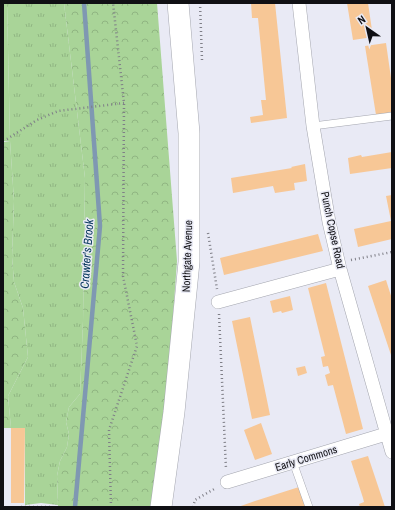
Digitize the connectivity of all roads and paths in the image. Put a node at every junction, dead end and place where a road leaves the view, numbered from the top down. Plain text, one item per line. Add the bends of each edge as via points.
1 (113, 3) edge
2 (178, 3) edge
3 (200, 3) edge
4 (299, 3) edge
5 (202, 64) dead end
6 (124, 104) junction
7 (392, 116) edge
8 (313, 126) junction
9 (3, 140) edge
10 (208, 233) dead end
11 (392, 252) edge
12 (340, 266) junction
13 (218, 302) junction
14 (386, 434) junction
15 (392, 452) edge
16 (294, 462) junction
17 (227, 482) junction
18 (21, 507) edge
19 (52, 507) edge
20 (111, 507) edge
21 (161, 507) edge
22 (193, 507) edge
23 (309, 507) edge

1 - 6 path
2 - 21 main road, Northgate Avenue via 189,133 189,262 174,412
3 - 5 path
4 - 8 street, Punch Copse Road
6 - 9 path via 58,111
6 - 20 path via 123,276 137,346 109,430
7 - 8 lane
8 - 12 street, Punch Copse Road via 329,222
10 - 13 path
11 - 12 path
12 - 13 street
12 - 14 street, Punch Copse Road
13 - 17 path
14 - 15 street, Punch Copse Road
14 - 16 street, Early Commons
16 - 17 street, Early Commons
16 - 23 lane
17 - 22 path via 195,500
18 - 19 path

